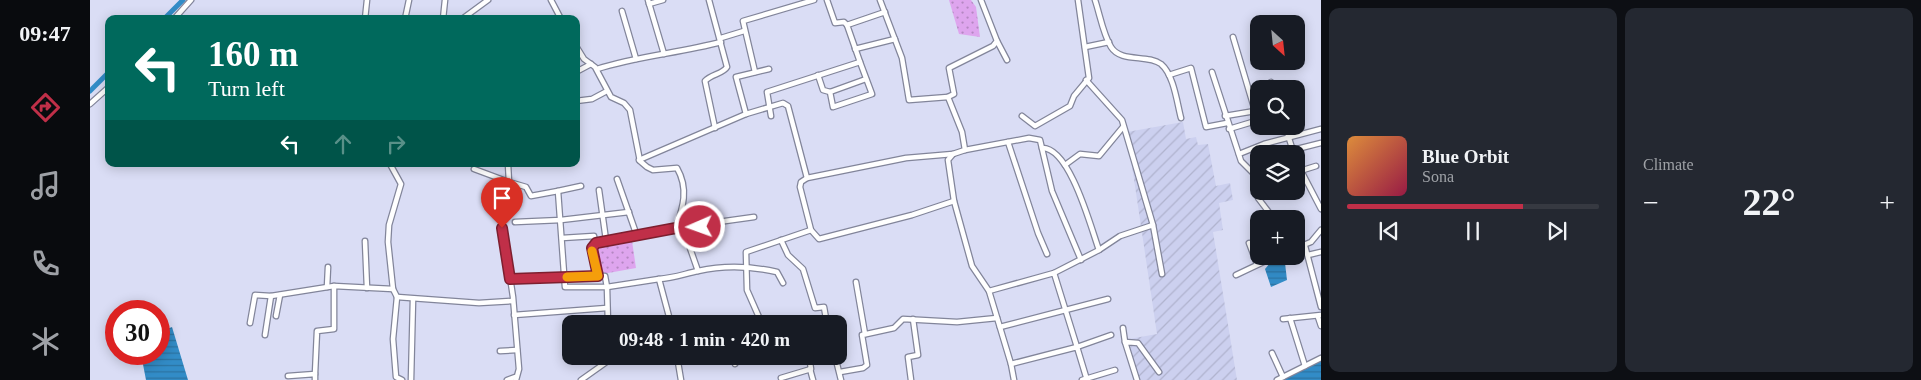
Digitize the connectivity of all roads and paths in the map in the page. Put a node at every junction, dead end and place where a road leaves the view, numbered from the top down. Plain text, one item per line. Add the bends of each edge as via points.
1 (191, 0) edge
2 (367, 0) edge
3 (409, 0) edge
4 (445, 0) edge
5 (488, 0) edge
6 (552, 0) edge
7 (663, 0) edge
8 (709, 0) edge
9 (814, 0) edge
10 (827, 0) edge
11 (888, 0) edge
12 (981, 0) edge
13 (1078, 0) edge
14 (1095, 0) edge
15 (649, 2) edge
16 (881, 2) edge
17 (622, 11) dead end
18 (885, 12) junction
19 (178, 15) edge
20 (365, 15) edge
21 (406, 15) edge
22 (445, 15) edge
23 (467, 15) edge
24 (559, 15) edge
25 (847, 25) junction
26 (744, 31) junction
27 (1233, 37) dead end
28 (894, 39) junction
29 (721, 40) junction
30 (997, 41) junction
31 (1109, 42) junction
32 (1085, 47) junction
33 (855, 49) junction
34 (664, 54) junction
35 (580, 55) edge
36 (636, 59) junction
37 (1007, 60) dead end
38 (860, 62) junction
39 (591, 64) junction
40 (597, 69) junction
41 (769, 69) dead end
42 (580, 70) edge
43 (755, 72) junction
44 (1212, 72) dead end
45 (818, 75) junction
46 (1169, 75) junction
47 (866, 79) junction
48 (1086, 80) junction
49 (105, 91) edge
50 (607, 91) junction
51 (830, 92) junction
52 (948, 97) junction
53 (580, 100) edge
54 (90, 104) edge
55 (770, 107) junction
56 (746, 114) junction
57 (771, 116) dead end
58 (1022, 116) dead end
59 (1225, 116) junction
60 (1181, 118) dead end
61 (1227, 123) junction
62 (1250, 123) edge
63 (1123, 127) junction
64 (715, 128) junction
65 (1229, 129) junction
66 (1321, 129) edge
67 (1287, 135) edge
68 (1288, 138) junction
69 (1008, 142) junction
70 (1321, 143) edge
71 (1290, 145) edge
72 (1042, 148) junction
73 (1305, 148) edge
74 (965, 150) junction
75 (953, 154) junction
76 (1239, 154) junction
77 (639, 160) junction
78 (1065, 165) junction
79 (1316, 166) dead end
80 (392, 167) edge
81 (508, 167) edge
82 (474, 169) dead end
83 (1250, 170) edge
84 (1305, 170) edge
85 (808, 178) junction
86 (617, 179) dead end
87 (1305, 181) edge
88 (509, 182) junction
89 (581, 186) dead end
90 (599, 190) dead end
91 (558, 191) junction
92 (1260, 200) edge
93 (954, 201) junction
94 (1321, 209) edge
95 (500, 210) dead end
96 (1267, 210) edge
97 (629, 212) junction
98 (602, 216) junction
99 (754, 217) dead end
100 (561, 220) junction
101 (515, 222) dead end
102 (1153, 225) junction
103 (676, 228) junction
104 (683, 228) junction
105 (812, 230) junction
106 (1321, 230) edge
107 (637, 236) junction
108 (562, 238) junction
109 (606, 240) junction
110 (781, 240) junction
111 (365, 241) dead end
112 (596, 243) junction
113 (1305, 246) joint
114 (1099, 250) junction
115 (1321, 252) edge
116 (1047, 254) dead end
117 (1308, 255) junction
118 (1081, 260) junction
119 (1255, 265) edge
120 (746, 266) junction
121 (328, 267) dead end
122 (698, 271) junction
123 (1054, 273) junction
124 (1162, 274) dead end
125 (1236, 275) dead end
126 (598, 276) junction
127 (564, 277) junction
128 (510, 279) junction
129 (659, 279) junction
130 (856, 282) dead end
131 (783, 283) dead end
132 (334, 286) junction
133 (327, 287) junction
134 (607, 287) junction
135 (367, 288) junction
136 (393, 289) junction
137 (989, 291) junction
138 (280, 295) junction
139 (271, 296) junction
140 (397, 297) junction
141 (1108, 299) dead end
142 (412, 300) junction
143 (512, 301) junction
144 (1321, 307) edge
145 (607, 308) junction
146 (1066, 310) junction
147 (514, 315) junction
148 (607, 315) edge
149 (668, 315) edge
150 (758, 315) edge
151 (825, 315) edge
152 (276, 316) dead end
153 (1320, 316) edge
154 (997, 318) junction
155 (1290, 318) junction
156 (1283, 319) dead end
157 (913, 320) junction
158 (250, 323) dead end
159 (1321, 326) edge
160 (1000, 327) junction
161 (1123, 328) dead end
162 (865, 334) junction
163 (266, 335) dead end
164 (1111, 335) dead end
165 (1125, 342) junction
166 (1077, 347) junction
167 (517, 350) junction
168 (500, 351) dead end
169 (1272, 353) dead end
170 (1321, 358) edge
171 (1011, 364) junction
172 (605, 365) edge
173 (678, 365) edge
174 (810, 365) edge
175 (838, 365) edge
176 (1305, 366) junction
177 (810, 369) junction
178 (1115, 370) dead end
179 (840, 372) junction
180 (1160, 372) dead end
181 (315, 374) junction
182 (288, 376) dead end
183 (1283, 377) junction
184 (590, 378) edge
185 (781, 378) dead end
186 (516, 379) edge
187 (315, 380) edge
188 (402, 380) edge
189 (411, 380) edge
190 (507, 380) edge
191 (581, 380) edge
192 (681, 380) edge
193 (813, 380) edge
194 (841, 380) edge
195 (912, 380) edge
196 (1014, 380) edge
197 (1085, 380) edge
198 (1137, 380) edge
199 (1277, 380) edge

1 - 19 street
2 - 20 street
3 - 21 street
4 - 22 street
5 - 23 street
6 - 24 street
7 - 15 street
8 - 29 street
9 - 26 street via 743,21
10 - 25 street via 835,23
11 - 16 street
12 - 30 street
13 - 32 street
14 - 31 street
15 - 34 street
16 - 18 street
17 - 36 street
18 - 25 street
18 - 28 street
25 - 33 street
26 - 29 street
26 - 43 street
27 - 59 street via 1255,111
28 - 33 street
28 - 52 street via 902,58 909,100
29 - 34 street via 685,52
29 - 64 street via 726,69 705,83
30 - 37 street
30 - 52 street via 949,68 954,94
31 - 32 street
31 - 46 street via 1112,49 1122,55 1161,64
32 - 48 street via 1089,78
33 - 38 street
34 - 36 street
35 - 39 street
36 - 40 street
38 - 45 street
38 - 47 street
39 - 40 street
39 - 42 street
40 - 50 street
41 - 43 street
43 - 56 street via 736,77
44 - 59 street
45 - 51 street via 823,90
45 - 55 street via 767,92
46 - 60 street
46 - 61 street via 1192,68 1206,127
47 - 51 street
47 - 51 street via 872,94 833,107
48 - 58 street via 1070,106 1035,126
48 - 63 street via 1122,120
49 - 54 street
50 - 53 street via 592,99
50 - 77 street via 630,110
52 - 74 street via 962,132
55 - 56 street
55 - 57 street
55 - 85 street via 783,103 788,106
56 - 64 street
59 - 61 street
61 - 65 street
62 - 65 street
63 - 78 street via 1099,156 1080,154
63 - 102 street
64 - 77 street
65 - 76 street
66 - 68 street
67 - 68 street
68 - 71 street
68 - 76 street
69 - 72 street via 1029,138 1040,140
69 - 74 street
69 - 116 street
70 - 73 street
72 - 78 street via 1056,154
72 - 118 street via 1052,191
74 - 75 street
75 - 85 street via 906,158
75 - 93 street via 948,160
76 - 83 street
77 - 103 street via 653,170 677,168 685,201
78 - 114 street
79 - 84 street
80 - 136 street via 401,184 389,225
81 - 88 street
82 - 88 street
85 - 105 street via 801,182 800,187
86 - 97 street
87 - 94 street
88 - 91 street via 526,187 531,196
89 - 91 street
90 - 98 street
91 - 100 street
92 - 96 street
93 - 105 street via 836,236 819,239
93 - 137 street via 972,266
95 - 128 street
97 - 98 street
97 - 107 street
98 - 100 street
98 - 109 street
99 - 104 street
100 - 101 street
100 - 108 street
102 - 114 street via 1120,236
102 - 124 street
103 - 104 street
103 - 107 street
104 - 122 street
105 - 110 street
106 - 113 street
107 - 109 street
108 - 112 street via 594,236
108 - 127 street
109 - 112 street
110 - 120 street via 748,250
110 - 151 street via 788,255 803,269 815,308 824,307
111 - 135 street
112 - 126 street via 592,248
113 - 117 street
114 - 118 street
115 - 117 street
117 - 144 street
118 - 123 street
119 - 125 street
120 - 122 street
120 - 131 street via 777,272
120 - 150 street via 747,290
121 - 133 street
122 - 129 street via 678,278
123 - 137 street
123 - 146 street
126 - 127 street
126 - 134 street via 605,276
127 - 128 street
127 - 134 street via 565,287
128 - 143 street
129 - 134 street
129 - 149 street
130 - 162 street
132 - 133 street
132 - 135 street
132 - 181 street via 334,329 317,331
133 - 138 street
134 - 145 street
135 - 136 street
136 - 140 street
137 - 154 street
138 - 139 street
138 - 152 street
139 - 158 street via 255,295
139 - 163 street
140 - 142 street
140 - 188 street via 394,367 396,376
141 - 146 street
142 - 143 street
142 - 189 street
143 - 147 street
145 - 147 street
145 - 148 street
146 - 160 street
146 - 166 street
147 - 167 street
153 - 155 street
153 - 159 street
154 - 157 street via 957,322
154 - 160 street
155 - 156 street
155 - 176 street
157 - 162 street via 903,319 894,328
157 - 195 street via 918,355 908,357
160 - 171 street
161 - 165 street
162 - 179 street via 862,335 866,367
164 - 166 street
165 - 180 street via 1138,343
165 - 198 street
166 - 171 street
166 - 197 street
167 - 168 street
167 - 186 street via 519,369
169 - 183 street
170 - 176 street
171 - 196 street
172 - 184 street
173 - 192 street
174 - 177 street
175 - 179 street
176 - 183 street
177 - 185 street
177 - 193 street
178 - 197 street
179 - 194 street
181 - 182 street
181 - 187 street
183 - 199 street
184 - 191 street
186 - 190 street

